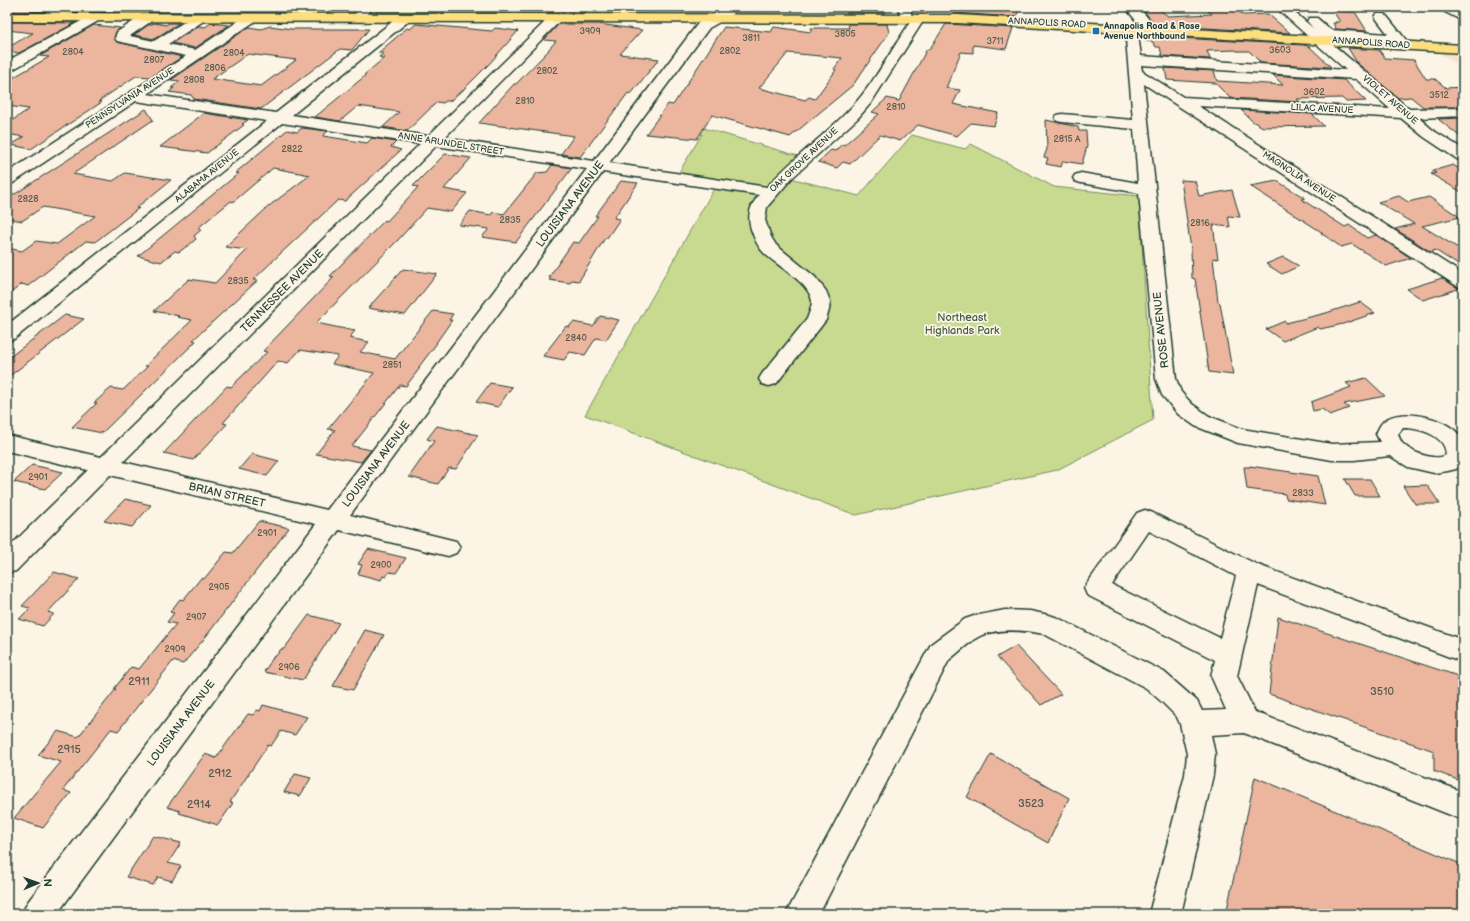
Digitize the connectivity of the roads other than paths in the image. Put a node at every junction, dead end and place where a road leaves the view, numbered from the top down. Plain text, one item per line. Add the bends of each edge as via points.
1 (74, 7) edge
2 (367, 7) edge
3 (1131, 7) edge
4 (1281, 7) edge
5 (1444, 7) edge
6 (146, 12) edge
7 (306, 12) edge
8 (723, 12) edge
9 (1296, 14) junction
10 (910, 15) edge
11 (7, 16) edge
12 (45, 17) junction
13 (96, 17) junction
14 (201, 17) junction
15 (253, 17) junction
16 (359, 17) junction
17 (406, 17) junction
18 (1381, 17) dead end
19 (1463, 17) edge
20 (556, 18) junction
21 (1131, 28) junction
22 (1151, 30) junction
23 (1348, 38) junction
24 (1320, 40) junction
25 (1400, 42) junction
26 (155, 46) junction
27 (1463, 49) edge
28 (197, 54) junction
29 (7, 67) edge
30 (1135, 67) junction
31 (1360, 75) junction
32 (133, 96) junction
33 (1180, 101) junction
34 (1463, 112) edge
35 (1405, 114) junction
36 (279, 118) junction
37 (1062, 118) dead end
38 (1141, 125) junction
39 (432, 141) junction
40 (1463, 156) edge
41 (598, 166) junction
42 (1081, 178) dead end
43 (7, 180) edge
44 (1147, 189) junction
45 (769, 192) junction
46 (1463, 282) edge
47 (7, 335) edge
48 (769, 380) dead end
49 (7, 443) edge
50 (1394, 448) dead end
51 (106, 466) junction
52 (334, 520) junction
53 (448, 547) dead end
54 (7, 564) edge
55 (1249, 572) junction
56 (1463, 651) edge
57 (1229, 655) junction
58 (1245, 720) junction
59 (1194, 724) junction
60 (1463, 806) edge
61 (38, 914) edge
62 (802, 914) edge
63 (1165, 914) edge

1 - 12 street
2 - 16 street
3 - 22 street
4 - 9 street, VIOLET AVENUE
5 - 19 street
6 - 13 main road, ANNAPOLIS ROAD via 132,17
6 - 14 main road, ANNAPOLIS ROAD
6 - 26 street via 122,35 122,38
7 - 15 main road, ANNAPOLIS ROAD
7 - 16 main road, ANNAPOLIS ROAD
8 - 10 main road, ANNAPOLIS ROAD
8 - 20 main road, ANNAPOLIS ROAD
8 - 41 street, LOUISIANA AVENUE via 704,25
9 - 23 street via 1310,19 1327,34
9 - 24 street, VIOLET AVENUE
10 - 21 main road, ANNAPOLIS ROAD
10 - 45 street, OAK GROVE AVENUE via 866,100
11 - 12 main road, ANNAPOLIS ROAD
12 - 13 main road, ANNAPOLIS ROAD
13 - 29 street
14 - 15 main road, ANNAPOLIS ROAD
14 - 26 street
15 - 28 street, PENNSYLVANIA AVENUE
16 - 17 main road, ANNAPOLIS ROAD
17 - 20 main road, ANNAPOLIS ROAD
17 - 36 street, ALABAMA AVENUE
18 - 25 street
20 - 39 street, TENNESSEE AVENUE
21 - 22 main road, ANNAPOLIS ROAD
21 - 30 street, ROSE AVENUE
22 - 24 main road, ANNAPOLIS ROAD
23 - 24 main road, ANNAPOLIS ROAD
23 - 25 main road, ANNAPOLIS ROAD
24 - 31 street, VIOLET AVENUE
25 - 27 main road, ANNAPOLIS ROAD
26 - 28 street
28 - 32 street, PENNSYLVANIA AVENUE
30 - 31 street
30 - 33 street, MAGNOLIA AVENUE
30 - 38 street, ROSE AVENUE
31 - 35 street, VIOLET AVENUE
32 - 36 street, ANNE ARUNDEL STREET
32 - 43 street, PENNSYLVANIA AVENUE
33 - 35 street, LILAC AVENUE
33 - 46 street, MAGNOLIA AVENUE
34 - 35 street, LILAC AVENUE
35 - 40 street, VIOLET AVENUE via 1429,134
36 - 39 street, ANNE ARUNDEL STREET
36 - 47 street, ALABAMA AVENUE
37 - 38 street
38 - 44 street, ROSE AVENUE
39 - 41 street, ANNE ARUNDEL STREET
39 - 51 street, TENNESSEE AVENUE
41 - 45 street, ANNE ARUNDEL STREET
41 - 52 street, LOUISIANA AVENUE
42 - 44 street
44 - 50 street, ROSE AVENUE via 1166,379 1172,395 1185,409 1221,430 1259,441 1332,452
45 - 48 street, OAK GROVE AVENUE via 759,206 757,220 762,237 770,249 808,282 821,301 816,320
49 - 51 street, BRIAN STREET
51 - 52 street, BRIAN STREET
51 - 54 street, TENNESSEE AVENUE
52 - 53 street, BRIAN STREET
52 - 61 street, LOUISIANA AVENUE
55 - 56 street
55 - 57 street
55 - 57 street via 1145,519 1096,588
57 - 58 street via 1224,676
58 - 59 street
58 - 60 street
59 - 62 street via 1187,709 1155,680 1049,625 1005,620 974,626 940,652
59 - 63 street via 1201,754 1199,775

